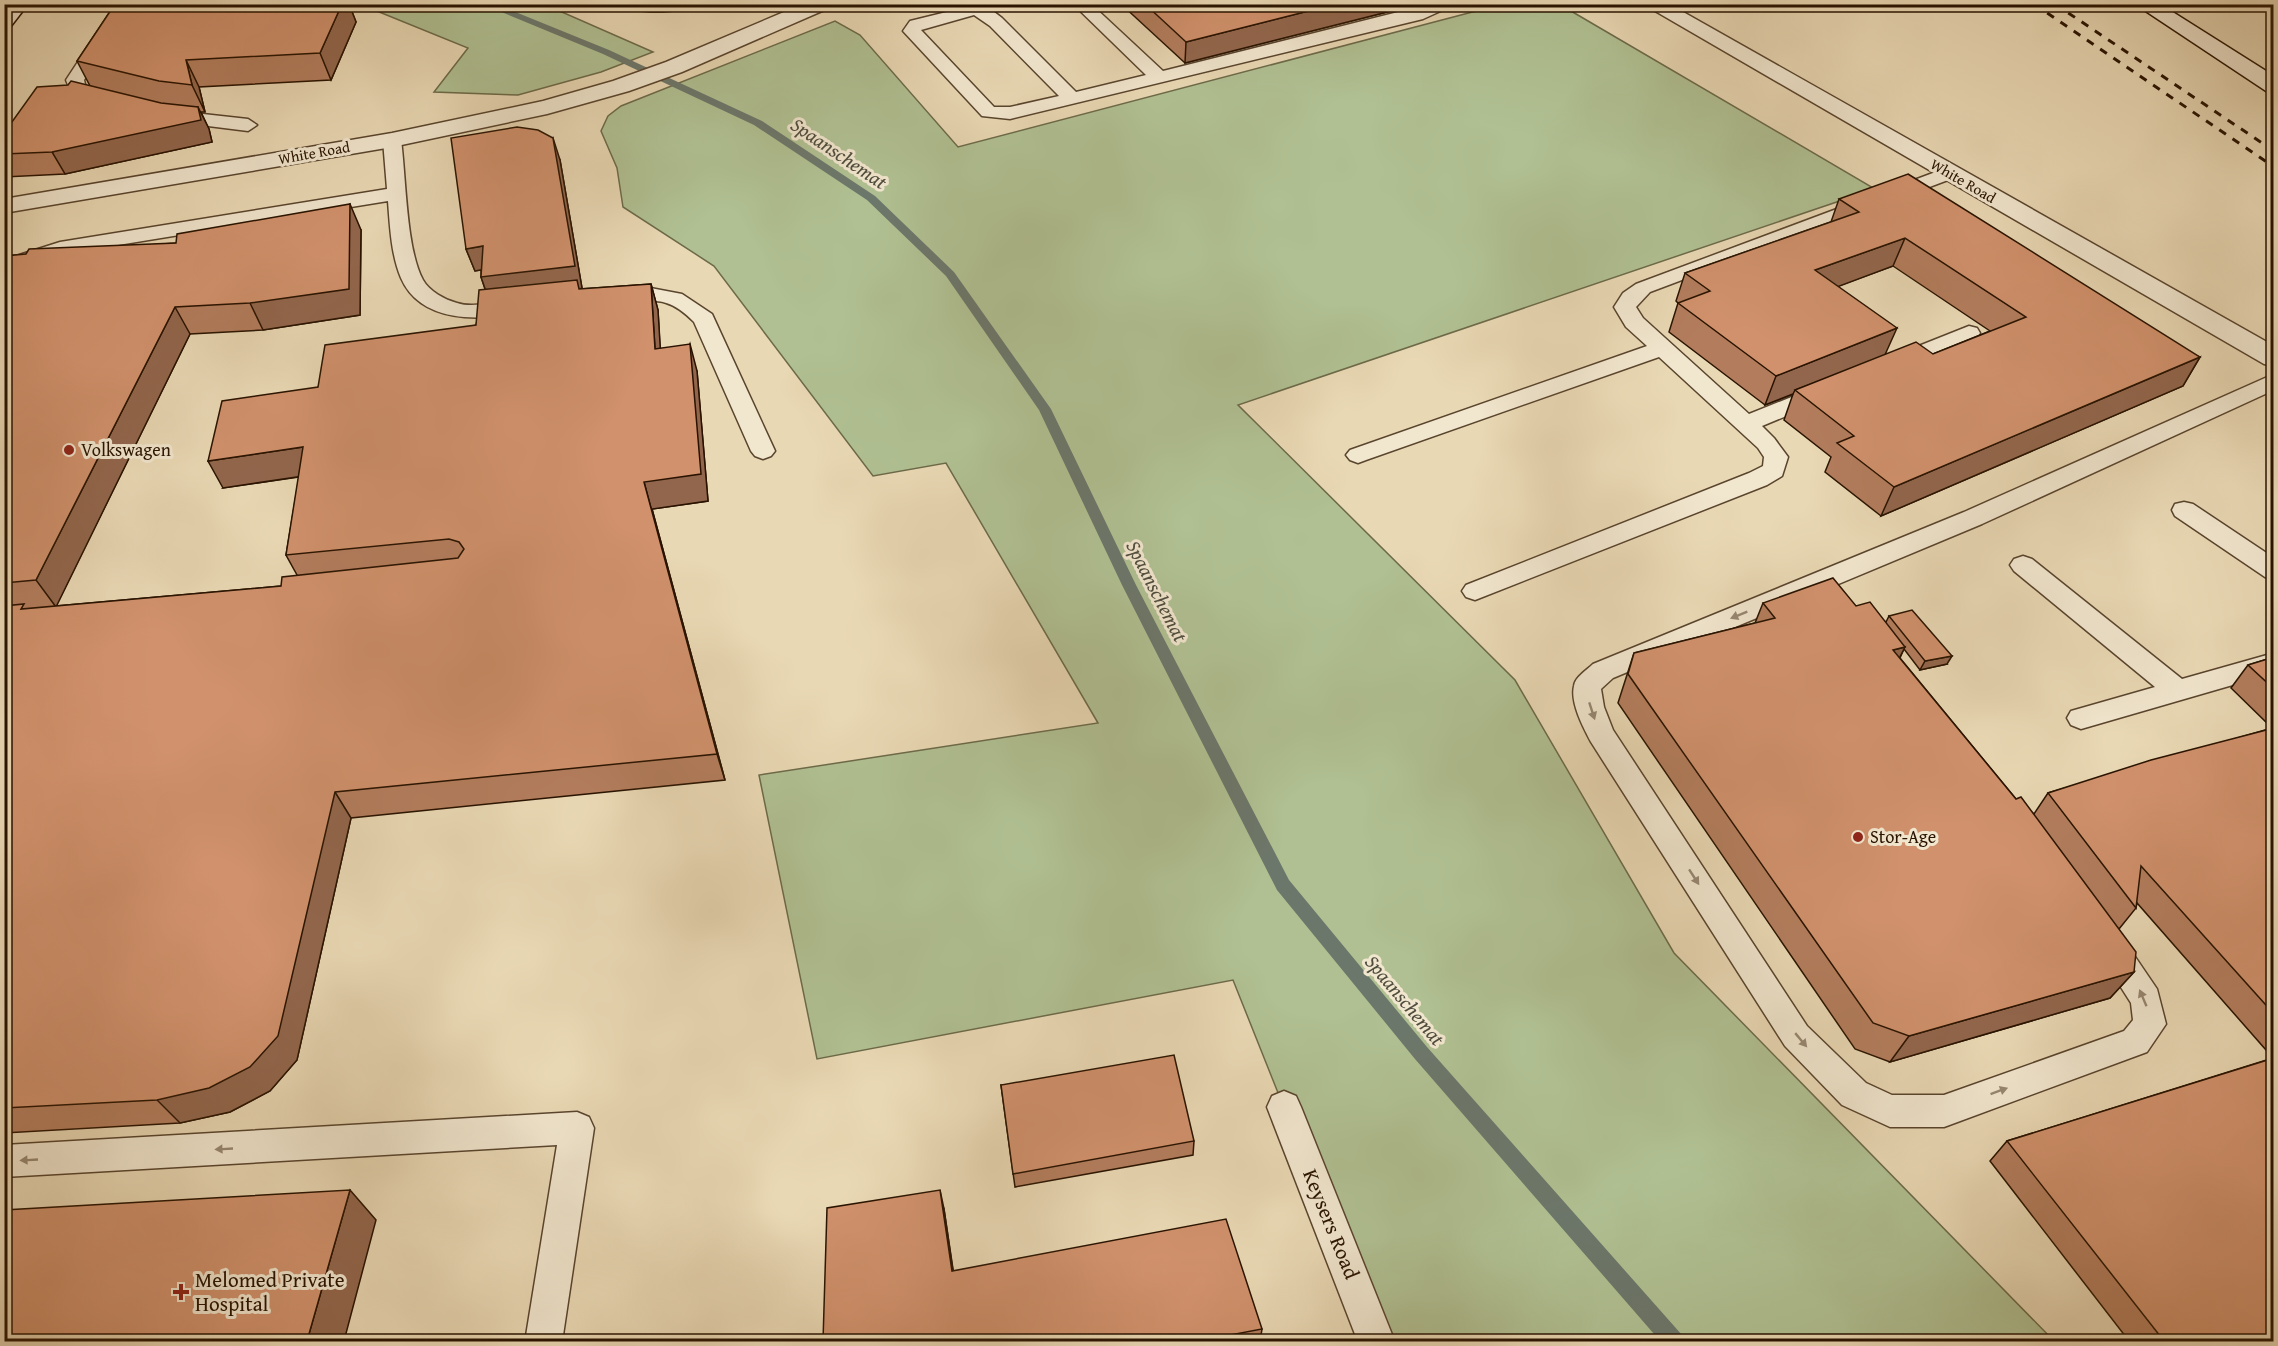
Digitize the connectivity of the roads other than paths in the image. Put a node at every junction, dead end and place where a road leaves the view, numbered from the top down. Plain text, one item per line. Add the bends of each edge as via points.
1 (125, 4) edge
2 (634, 4) edge
3 (679, 4) edge
4 (822, 4) edge
5 (1081, 4) edge
6 (1448, 4) edge
7 (1653, 4) edge
8 (2145, 4) edge
9 (973, 7) edge
10 (1159, 77) junction
11 (2274, 86) edge
12 (1072, 98) junction
13 (118, 105) edge
14 (152, 112) edge
15 (248, 125) dead end
16 (392, 140) junction
17 (1949, 173) junction
18 (398, 193) junction
19 (4, 206) edge
20 (4, 271) edge
21 (590, 297) edge
22 (532, 305) edge
23 (1969, 333) dead end
24 (1661, 349) junction
25 (2274, 358) edge
26 (1873, 372) edge
27 (2274, 381) edge
28 (1841, 385) edge
29 (1746, 424) junction
30 (763, 451) dead end
31 (1358, 455) dead end
32 (2184, 510) dead end
33 (2023, 565) dead end
34 (2274, 571) edge
35 (1832, 577) junction
36 (1475, 591) dead end
37 (1851, 603) edge
38 (2274, 663) edge
39 (2177, 690) junction
40 (2081, 718) dead end
41 (2093, 923) edge
42 (1284, 1107) dead end
43 (4, 1161) edge
44 (543, 1341) edge
45 (1377, 1341) edge

1 - 13 lane via 76,75 74,84 86,96
2 - 3 lane
4 - 16 street, White Road via 621,86
5 - 10 lane
6 - 10 lane via 1417,15
7 - 17 street, White Road
8 - 11 street
9 - 12 lane via 996,22
9 - 12 lane via 916,25 912,31 989,112 1010,113
10 - 12 lane
14 - 15 lane
16 - 18 lane
16 - 19 street, White Road
17 - 24 lane via 1642,288 1625,307
17 - 25 street, White Road
18 - 20 lane via 60,248
18 - 22 lane via 406,259 418,289 440,304 463,312
21 - 30 lane via 649,292 675,296 695,308 704,319
23 - 26 lane
24 - 29 lane
24 - 31 lane
27 - 35 lane via 1973,518
28 - 29 lane
29 - 36 lane via 1776,457 1774,470
32 - 34 lane
33 - 39 lane
35 - 37 lane
35 -> 41 lane via 1604,671 1587,686 1601,734 1796,1036 1854,1094 1890,1111 1944,1111 2135,1041 2150,1024 2146,999
38 - 39 lane
39 - 40 lane
42 - 45 lane, Keysers Road
44 -> 43 lane via 577,1128

